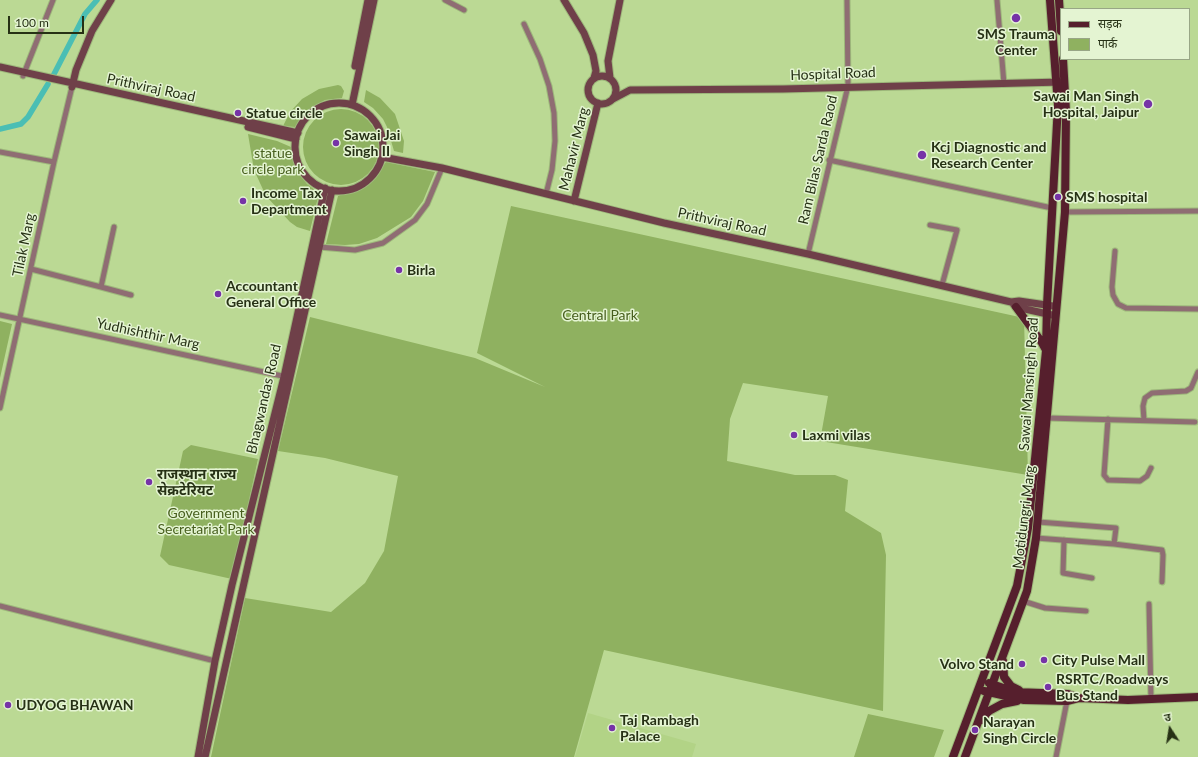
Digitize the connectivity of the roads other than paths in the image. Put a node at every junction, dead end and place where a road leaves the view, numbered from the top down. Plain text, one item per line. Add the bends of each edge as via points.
1 (53, 0) edge
2 (111, 0) edge
3 (368, 0) edge
4 (374, 0) edge
5 (445, 0) edge
6 (564, 0) edge
7 (620, 0) edge
8 (847, 0) edge
9 (997, 0) edge
10 (1050, 0) edge
11 (1058, 0) edge
12 (464, 10) dead end
13 (1060, 20) edge
14 (524, 24) dead end
15 (610, 50) junction
16 (591, 51) junction
17 (1063, 60) edge
18 (0, 67) edge
19 (0, 71) edge
20 (24, 75) junction
21 (594, 78) junction
22 (610, 78) junction
23 (1061, 82) junction
24 (1004, 84) junction
25 (73, 86) junction
26 (615, 86) junction
27 (848, 86) junction
28 (630, 90) junction
29 (613, 99) junction
30 (598, 103) junction
31 (350, 104) junction
32 (297, 136) junction
33 (0, 152) edge
34 (382, 157) junction
35 (829, 160) junction
36 (54, 162) junction
37 (442, 168) junction
38 (329, 189) junction
39 (546, 194) junction
40 (574, 201) junction
41 (1052, 208) junction
42 (1198, 211) edge
43 (1064, 212) junction
44 (930, 225) dead end
45 (114, 227) dead end
46 (319, 247) junction
47 (1115, 251) dead end
48 (808, 254) junction
49 (31, 269) junction
50 (942, 285) junction
51 (101, 287) junction
52 (131, 295) dead end
53 (1014, 304) junction
54 (1047, 305) junction
55 (1057, 306) junction
56 (1198, 309) edge
57 (1047, 314) junction
58 (0, 315) edge
59 (1057, 315) junction
60 (20, 320) junction
61 (1046, 351) junction
62 (1198, 372) edge
63 (287, 377) junction
64 (0, 408) edge
65 (1048, 418) junction
66 (1108, 419) junction
67 (1144, 420) junction
68 (1195, 422) dead end
69 (1151, 468) dead end
70 (1038, 522) junction
71 (1036, 538) junction
72 (1064, 540) junction
73 (1114, 544) junction
74 (1092, 578) dead end
75 (1162, 582) dead end
76 (1024, 601) junction
77 (1149, 604) dead end
78 (0, 606) edge
79 (1086, 611) dead end
80 (1003, 654) junction
81 (215, 661) junction
82 (983, 680) junction
83 (993, 685) junction
84 (980, 690) junction
85 (989, 693) junction
86 (1024, 697) junction
87 (1198, 697) edge
88 (1079, 698) junction
89 (1151, 699) junction
90 (1067, 701) junction
91 (975, 730) junction
92 (198, 757) edge
93 (205, 757) edge
94 (953, 757) edge
95 (965, 757) edge
96 (1056, 757) edge

1 - 20 street
2 - 25 street via 92,31 76,70
3 - 31 street
4 - 31 street
5 - 12 street
6 - 16 street via 584,33
7 - 15 street
8 - 27 street, Ram Bilas Sarda Raod
9 - 24 street
10 - 23 main road, Sawai Mansingh Road
11 - 13 main road
14 - 39 street via 540,59 554,113 553,155
15 - 16 street via 601,56 596,56
15 - 22 street
16 - 21 street via 596,66
17 - 23 main road, Motidungri Marg
18 - 20 street, Prithviraj Road
19 - 20 street, Prithviraj Road
20 - 25 street, Prithviraj Road
21 - 22 street
21 - 30 street via 589,86 589,94 594,102
22 - 26 street
23 - 24 street, Hospital Road
23 - 41 main road, Sawai Mansingh Road
23 - 43 main road, Motidungri Marg
24 - 27 street, Hospital Road
25 - 32 street, Prithviraj Road
25 - 36 street, Tilak Marg
26 - 28 street
26 - 29 street
27 - 28 street, Hospital Road
27 - 35 street, Ram Bilas Sarda Raod
28 - 29 street, Hospital Road
29 - 30 street via 606,103
30 - 40 street, Mahavir Marg
31 - 32 street via 330,104 321,107 307,117
31 - 34 street via 369,114 375,121 382,138
32 - 38 street via 296,156 302,169 310,179
33 - 36 street
34 - 37 street, Prithviraj Road
34 - 38 street via 376,170 366,181 354,188
35 - 41 street
35 - 48 street, Ram Bilas Sarda Raod
36 - 49 street, Tilak Marg
37 - 39 street, Prithviraj Road
37 - 46 street via 427,204 416,220 383,243 355,250
38 - 46 street, Bhagwandas Road
38 - 63 street, Bhagwandas Road
39 - 40 street, Prithviraj Road
40 - 48 street, Prithviraj Road
41 - 54 main road, Sawai Mansingh Road
42 - 43 street
43 - 55 main road, Motidungri Marg
44 - 50 street via 956,230
45 - 51 street
46 - 63 street, Bhagwandas Road
47 - 56 street via 1112,287 1118,304 1126,308
48 - 50 street, Prithviraj Road
49 - 51 street
49 - 60 street, Tilak Marg
50 - 53 street, Prithviraj Road
51 - 52 street
53 - 54 street, Prithviraj Road via 1019,301
53 - 57 street
53 - 61 main road
54 - 55 street, Prithviraj Road
54 - 57 main road, Sawai Mansingh Road
55 - 59 main road, Motidungri Marg
57 - 59 street
57 - 61 main road, Sawai Mansingh Road
58 - 60 street, Yudhishthir Marg
59 - 65 main road, Motidungri Marg
60 - 63 street, Yudhishthir Marg
60 - 64 street, Tilak Marg
61 - 82 main road, Sawai Mansingh Road via 1035,476 1022,566
62 - 67 street via 1191,388 1186,391 1152,393 1145,398
63 - 81 street, Bhagwandas Road
63 - 93 street, Bhagwandas Road
65 - 66 street
65 - 70 main road, Motidungri Marg
66 - 67 street
66 - 69 street via 1104,475 1108,480 1140,482
67 - 68 street
70 - 71 main road, Motidungri Marg
70 - 73 street via 1116,528
71 - 72 street
71 - 76 main road, Motidungri Marg
72 - 73 street
72 - 74 street via 1063,573
73 - 75 street via 1162,550
76 - 79 street via 1045,608
76 - 80 main road, Motidungri Marg
77 - 89 street
78 - 81 street
80 - 83 main road, Motidungri Marg
80 - 86 main road via 1004,677
81 - 92 street, Bhagwandas Road
82 - 83 main road
82 - 84 main road, Sawai Mansingh Road
83 - 85 main road, Motidungri Marg
83 - 86 main road
84 - 85 main road
84 - 94 main road, Sawai Mansingh Road
85 - 86 main road
85 - 91 main road, Motidungri Marg
86 - 88 main road via 1068,694
86 - 90 main road
86 - 91 main road via 989,711
87 - 89 main road
88 - 89 main road
88 - 90 main road
90 - 96 street
91 - 95 main road

